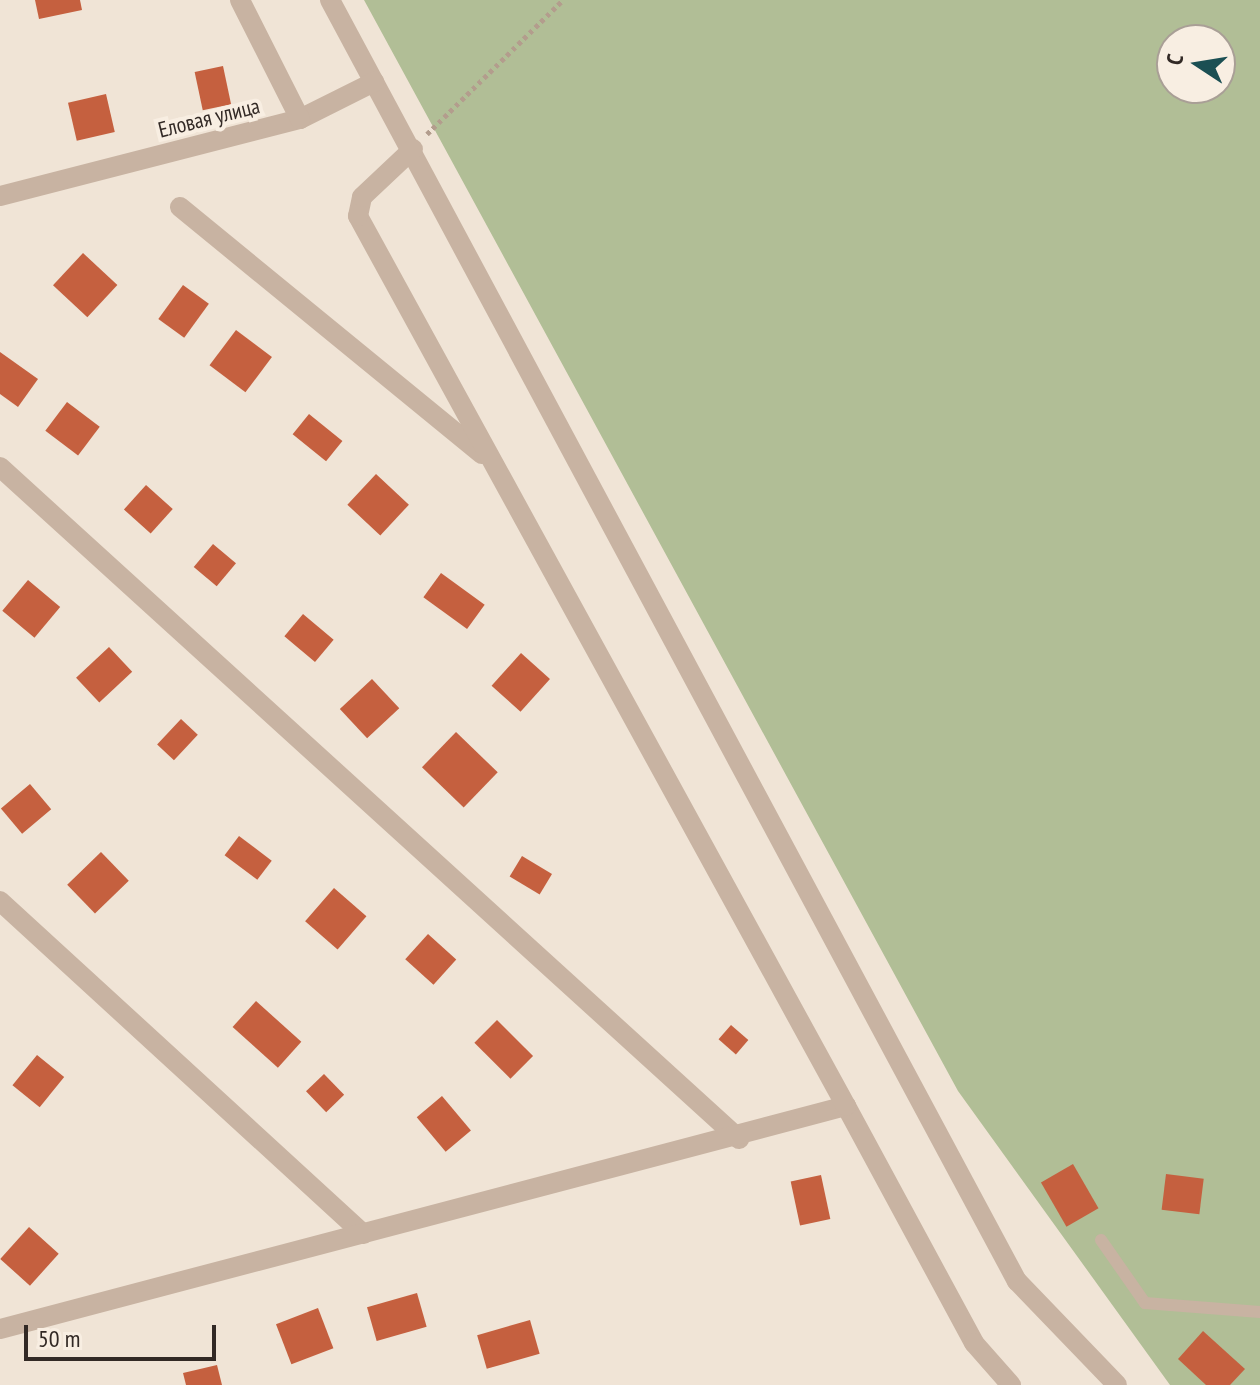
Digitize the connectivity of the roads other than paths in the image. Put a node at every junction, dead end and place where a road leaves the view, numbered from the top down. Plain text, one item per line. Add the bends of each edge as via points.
1 (240, 0) edge
2 (330, 0) edge
3 (374, 82) junction
4 (300, 119) junction
5 (413, 149) junction
6 (0, 196) edge
7 (180, 207) dead end
8 (492, 461) junction
9 (0, 467) edge
10 (0, 901) edge
11 (846, 1106) junction
12 (739, 1139) junction
13 (364, 1234) junction
14 (1101, 1240) dead end
15 (1260, 1312) edge
16 (0, 1329) edge
17 (1107, 1381) edge
18 (1011, 1385) edge

1 - 4 street, Еловая улица
2 - 3 street
3 - 4 street
3 - 5 street
4 - 6 street, Еловая улица
5 - 8 street via 362,197 358,216
5 - 17 street via 1017,1281
7 - 8 street
8 - 11 street
9 - 12 street
10 - 13 street
11 - 12 street
11 - 18 street via 974,1343
12 - 13 street
13 - 16 street
14 - 15 lane via 1145,1303

